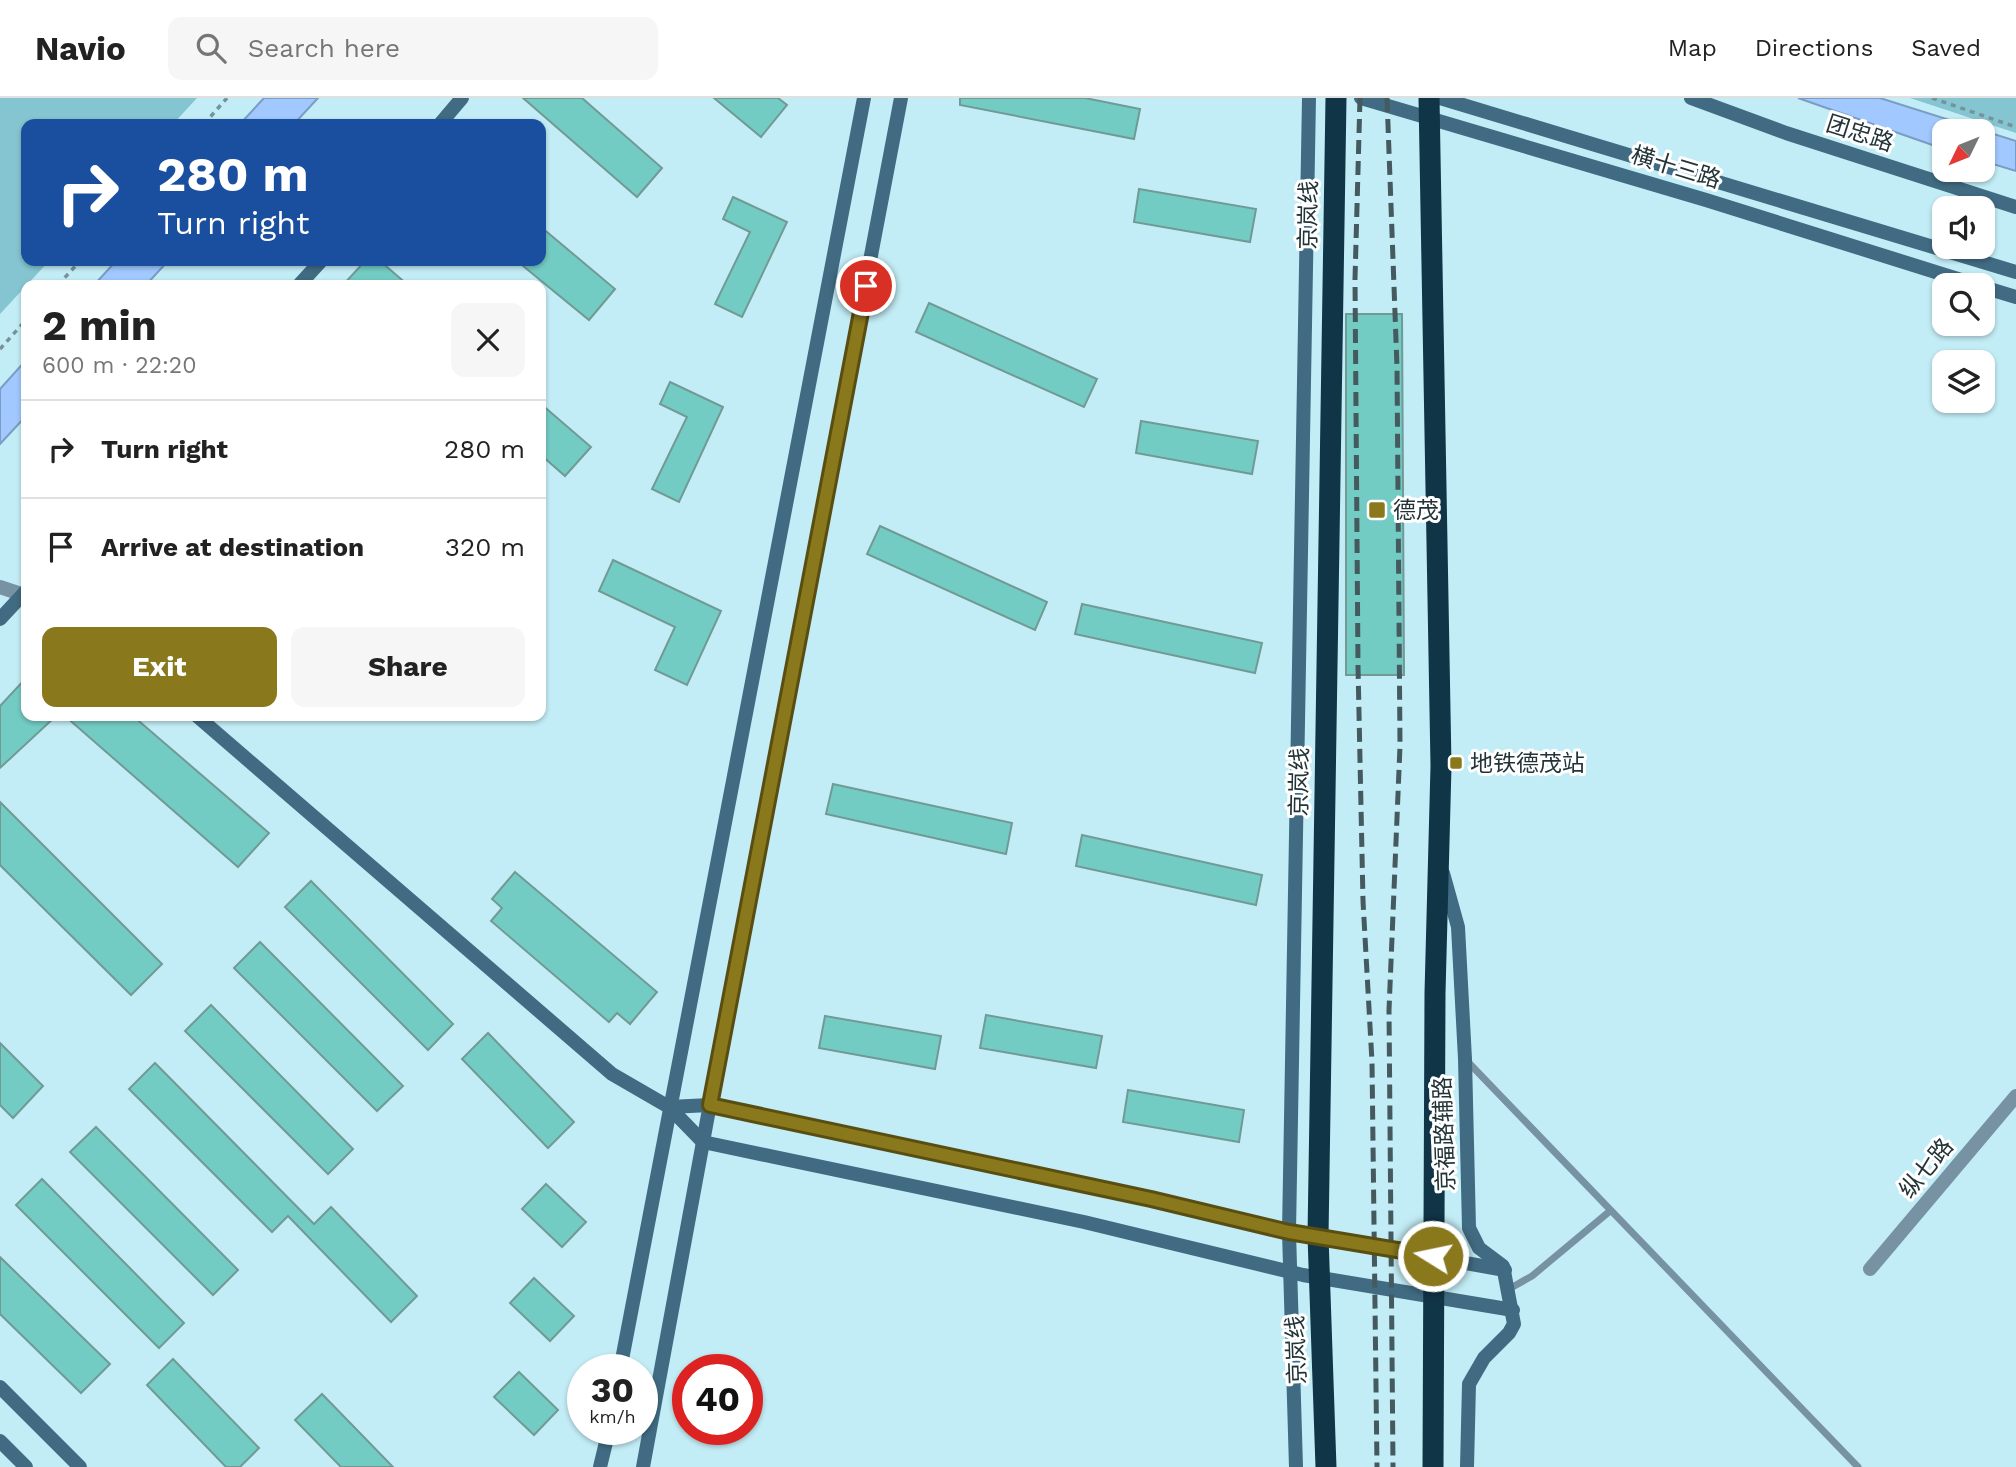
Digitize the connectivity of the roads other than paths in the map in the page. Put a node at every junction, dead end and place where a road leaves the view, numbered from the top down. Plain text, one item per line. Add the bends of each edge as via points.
1 (462, 98) edge
2 (864, 98) edge
3 (901, 98) edge
4 (1309, 98) edge
5 (1336, 98) edge
6 (1361, 98) edge
7 (1440, 98) edge
8 (1691, 98) edge
9 (1456, 101) edge
10 (1429, 107) edge
11 (443, 119) edge
12 (2016, 207) edge
13 (316, 266) edge
14 (2016, 272) edge
15 (1939, 273) edge
16 (304, 280) edge
17 (1995, 291) edge
18 (2016, 297) edge
19 (0, 587) edge
20 (21, 592) edge
21 (21, 596) edge
22 (0, 619) edge
23 (203, 721) edge
24 (1438, 855) junction
25 (1465, 1059) junction
26 (2016, 1096) edge
27 (710, 1105) junction
28 (669, 1107) junction
29 (703, 1142) junction
30 (1610, 1211) junction
31 (1289, 1232) junction
32 (1318, 1236) junction
33 (1433, 1256) junction
34 (1505, 1269) junction
35 (1870, 1269) dead end
36 (1289, 1272) junction
37 (1320, 1279) junction
38 (1509, 1289) junction
39 (1434, 1298) junction
40 (1513, 1310) junction
41 (623, 1354) edge
42 (0, 1387) edge
43 (0, 1441) edge
44 (605, 1445) edge
45 (26, 1467) edge
46 (80, 1467) edge
47 (600, 1467) edge
48 (643, 1467) edge
49 (1296, 1467) edge
50 (1326, 1467) edge
51 (1433, 1467) edge
52 (1467, 1467) edge
53 (1858, 1467) edge

1 - 11 street
2 - 28 street
3 - 27 street
4 - 31 street
5 - 32 highway, 京岚线
6 - 10 street, 横十三路
7 - 9 street, 横十三路
8 - 12 street, 团忠路
9 - 10 street
9 - 14 street, 横十三路
10 - 15 street, 横十三路
10 - 24 highway
13 - 16 street
17 - 18 street
19 - 20 street
21 - 22 street
23 - 28 street via 612,1074
24 - 25 street, 京福路辅路 via 1458,927
24 - 33 highway
25 - 30 lane
25 - 34 street, 京福路辅路 via 1470,1232 1481,1251
26 - 35 street, 纵七路
27 - 28 street
27 - 29 street
27 - 31 street
28 - 29 street
28 - 41 street
29 - 36 street via 1084,1222
29 - 48 street
30 - 38 lane via 1532,1276
30 - 53 lane
31 - 32 street
31 - 36 street
32 - 33 street
32 - 37 highway, 京岚线
33 - 34 street
33 - 39 highway
34 - 38 street
36 - 37 street
36 - 49 street
37 - 39 street
37 - 50 highway, 京岚线
38 - 40 street
39 - 40 street
39 - 51 highway
40 - 52 street via 1512,1329 1484,1358 1469,1384
42 - 46 street
43 - 45 street
44 - 47 street

